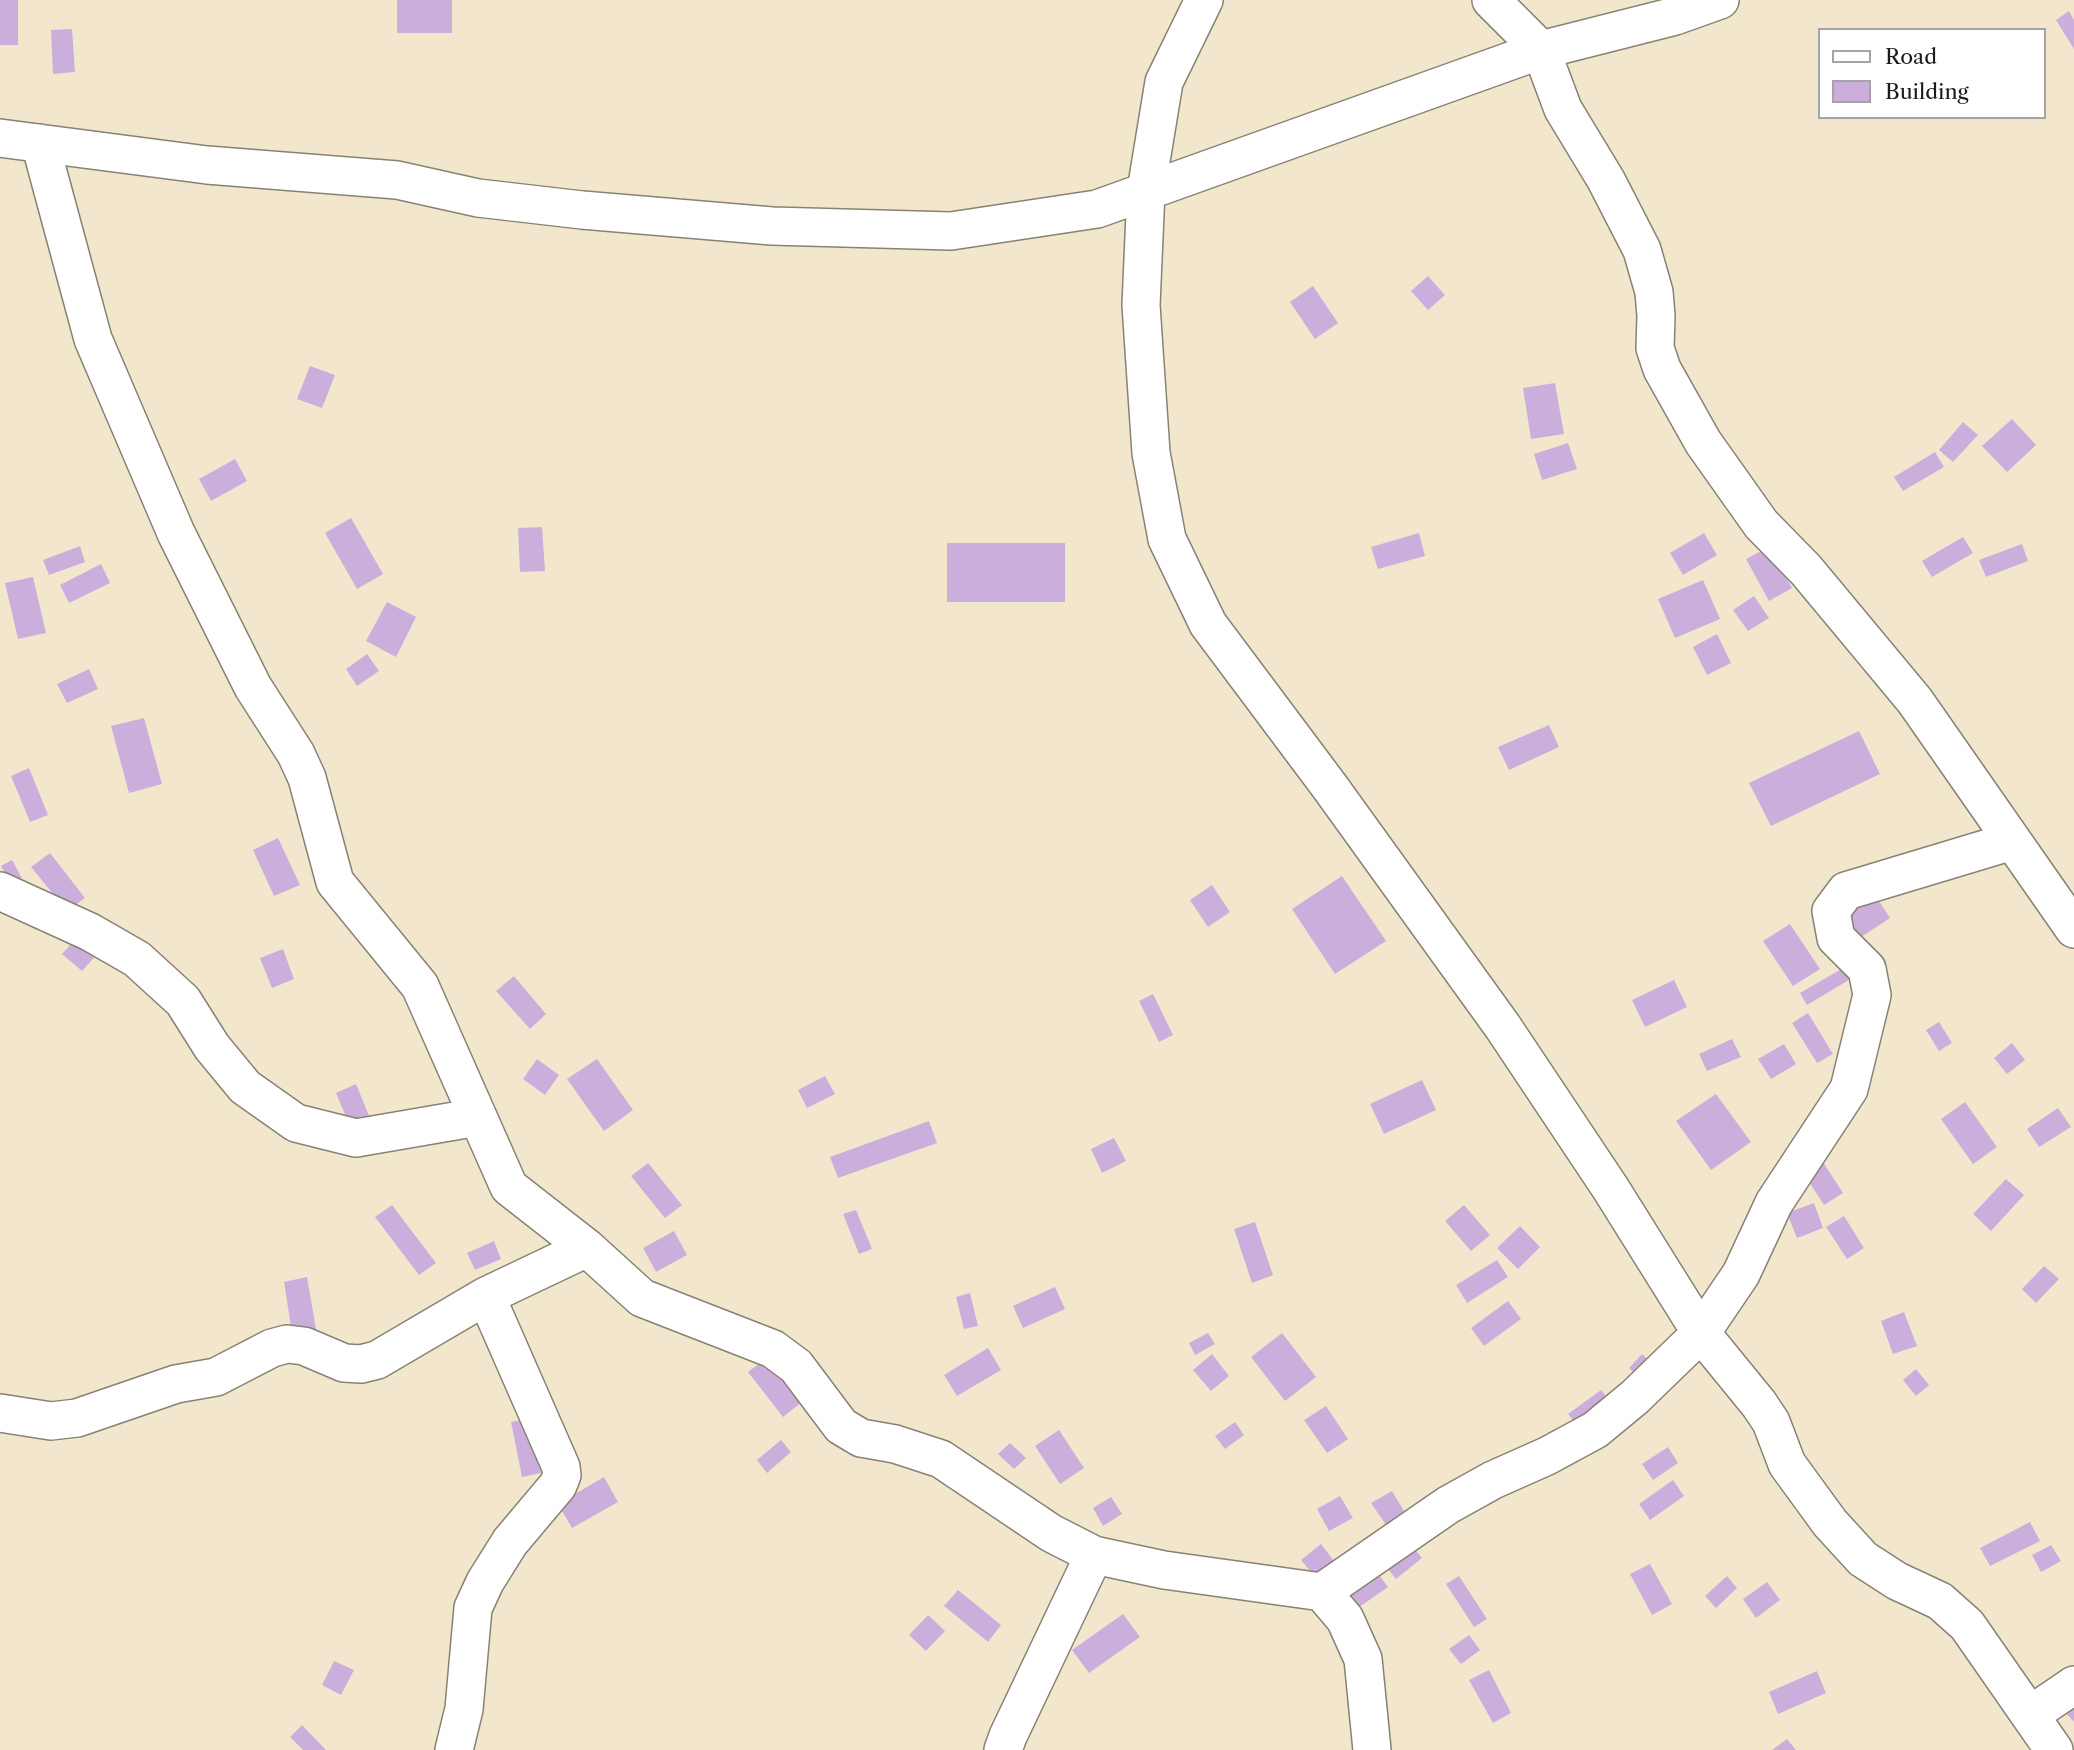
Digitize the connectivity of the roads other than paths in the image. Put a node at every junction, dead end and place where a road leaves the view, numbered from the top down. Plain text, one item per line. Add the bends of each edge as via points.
1 (1203, 0) edge
2 (1491, 0) edge
3 (1720, 0) edge
4 (1541, 50) junction
5 (0, 138) edge
6 (40, 143) junction
7 (1146, 191) junction
8 (2012, 841) junction
9 (0, 891) edge
10 (2074, 929) edge
11 (478, 1117) junction
12 (587, 1248) junction
13 (486, 1296) junction
14 (1701, 1334) junction
15 (0, 1413) edge
16 (1094, 1555) junction
17 (1322, 1592) junction
18 (2074, 1685) edge
19 (2030, 1715) junction
20 (454, 1750) edge
21 (1003, 1750) edge
22 (1372, 1750) edge
23 (2054, 1750) edge

1 - 7 street via 1164,82
2 - 4 street
3 - 4 street
4 - 7 street
4 - 8 street via 1563,109 1642,250 1654,292 1655,348 1703,442 1761,524 1807,570 1915,701
5 - 6 street
6 - 7 street via 207,165 397,180 478,198 556,207 772,226 951,231 1097,209
6 - 11 street via 93,339 176,533 253,687 307,778 335,882 420,986
7 - 14 street via 1142,305 1151,453 1167,539 1208,624 1503,1027
8 - 10 street
8 - 14 street via 1846,891 1831,911 1836,938 1867,969 1872,995 1849,1089 1774,1203 1741,1274
9 - 11 street via 137,959 183,1001 245,1087 296,1123 356,1138
11 - 12 street via 509,1187
12 - 13 street
12 - 16 street via 642,1298 773,1349 796,1366 841,1426 861,1438 941,1459
13 - 15 street via 377,1360 344,1363 287,1344 216,1377 176,1384 77,1419 51,1421
13 - 20 street via 562,1475 510,1542 473,1608 464,1709
14 - 17 street via 1595,1430 1448,1505
14 - 19 street via 1759,1404 1787,1464 1830,1523 1863,1559 1940,1601 1967,1625
16 - 17 street via 1164,1570
16 - 21 street
17 - 22 street via 1345,1619 1363,1659
18 - 19 street
19 - 23 street

